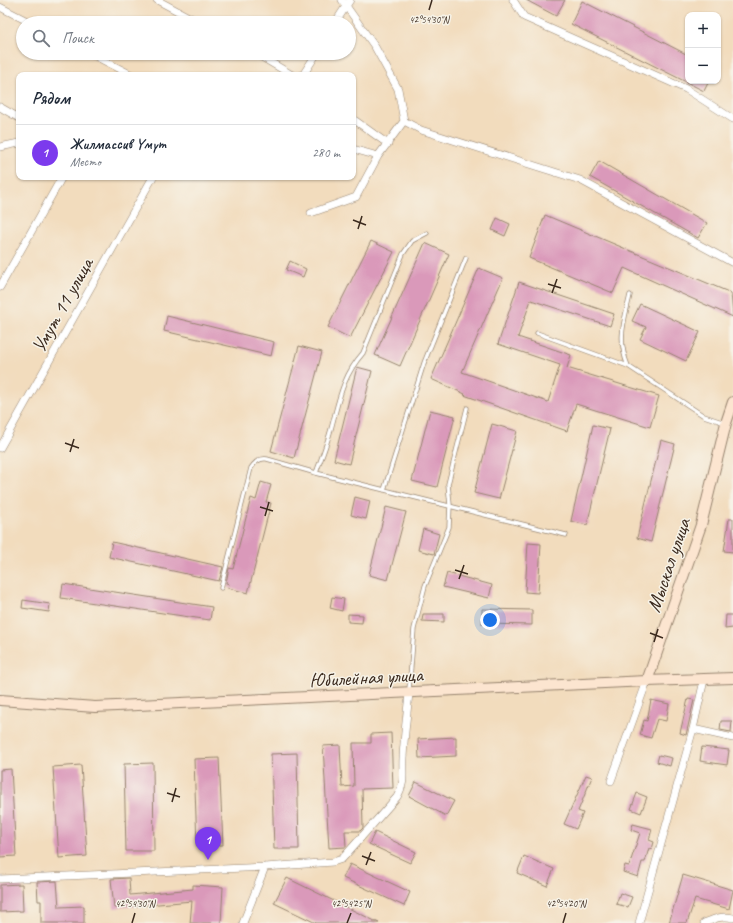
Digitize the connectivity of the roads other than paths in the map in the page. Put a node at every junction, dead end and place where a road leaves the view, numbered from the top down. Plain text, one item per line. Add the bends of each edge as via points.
1 (157, 0) edge
2 (515, 0) edge
3 (346, 2) edge
4 (0, 7) edge
5 (17, 16) edge
6 (187, 16) edge
7 (339, 16) edge
8 (355, 16) edge
9 (356, 18) edge
10 (103, 60) edge
11 (267, 60) edge
12 (313, 60) edge
13 (126, 72) edge
14 (287, 72) edge
15 (305, 72) edge
16 (0, 107) edge
17 (16, 116) edge
18 (733, 119) edge
19 (356, 121) edge
20 (404, 121) junction
21 (16, 144) edge
22 (388, 144) junction
23 (0, 147) edge
24 (356, 150) edge
25 (378, 156) junction
26 (60, 180) edge
27 (151, 180) edge
28 (311, 213) dead end
29 (427, 233) dead end
30 (466, 258) dead end
31 (733, 263) edge
32 (0, 288) edge
33 (630, 295) dead end
34 (537, 333) dead end
35 (628, 366) junction
36 (733, 402) edge
37 (467, 408) dead end
38 (729, 425) edge
39 (0, 448) edge
40 (316, 473) junction
41 (384, 490) junction
42 (450, 505) junction
43 (566, 535) dead end
44 (221, 588) dead end
45 (733, 678) edge
46 (647, 680) junction
47 (704, 680) junction
48 (408, 693) junction
49 (0, 700) edge
50 (693, 729) junction
51 (733, 738) edge
52 (611, 781) dead end
53 (266, 867) junction
54 (0, 879) edge
55 (733, 918) edge
56 (243, 923) edge
57 (641, 923) edge
58 (704, 923) edge

1 - 6 street
2 - 18 street via 524,17 686,89
3 - 7 street
3 - 8 street
4 - 5 street
9 - 20 street via 398,89
10 - 13 street
11 - 14 street
12 - 15 street
16 - 17 street
19 - 22 street
20 - 22 street
20 - 31 street via 421,130 580,180
21 - 23 street
22 - 25 street
24 - 25 street
25 - 28 street via 356,197
26 - 32 street
27 - 39 street, Умут 11 улица
29 - 40 lane via 412,241 403,254 363,354 352,365 343,385
30 - 41 lane via 424,363
33 - 35 lane via 621,334 622,353
34 - 35 lane
35 - 38 lane via 704,416
36 - 38 main road, Мыскал улица
37 - 42 lane via 450,470
38 - 46 main road, Мыскал улица via 702,525
40 - 41 lane
40 - 44 lane via 264,459 253,464
41 - 42 lane
42 - 43 lane
42 - 48 lane via 449,527 425,586 415,622
45 - 47 main road, Юбилейная улица
46 - 47 main road, Юбилейная улица
46 - 48 main road, Юбилейная улица
46 - 52 street, Мыскал улица
47 - 50 street
48 - 49 main road, Юбилейная улица via 95,707
48 - 53 street via 404,779 397,797 342,859 333,862
50 - 51 street
50 - 57 street
53 - 54 street
53 - 56 street
55 - 58 street via 725,916

